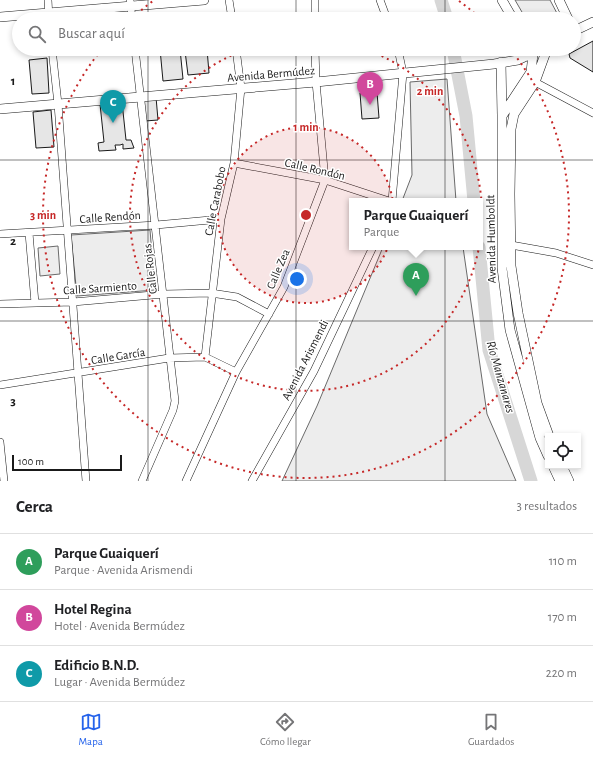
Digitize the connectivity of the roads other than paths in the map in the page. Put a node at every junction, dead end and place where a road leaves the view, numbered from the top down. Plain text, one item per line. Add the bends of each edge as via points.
1 (48, 0) edge
2 (204, 0) edge
3 (229, 0) edge
4 (315, 0) edge
5 (380, 0) edge
6 (502, 0) edge
7 (558, 0) edge
8 (131, 3) edge
9 (49, 12) edge
10 (74, 12) edge
11 (231, 12) edge
12 (315, 12) edge
13 (384, 12) edge
14 (509, 12) edge
15 (564, 12) edge
16 (0, 17) edge
17 (12, 17) edge
18 (593, 22) edge
19 (581, 28) edge
20 (53, 56) edge
21 (136, 56) edge
22 (237, 56) edge
23 (315, 56) edge
24 (399, 56) edge
25 (526, 56) edge
26 (534, 56) edge
27 (544, 56) edge
28 (498, 63) junction
29 (403, 73) junction
30 (316, 82) junction
31 (535, 82) junction
32 (240, 88) junction
33 (140, 97) junction
34 (58, 104) junction
35 (0, 109) edge
36 (593, 113) edge
37 (502, 116) junction
38 (234, 162) junction
39 (324, 180) junction
40 (380, 198) edge
41 (392, 198) edge
42 (221, 219) junction
43 (156, 225) junction
44 (67, 230) junction
45 (29, 233) junction
46 (0, 234) edge
47 (511, 245) junction
48 (371, 250) edge
49 (593, 265) edge
50 (211, 293) junction
51 (164, 294) junction
52 (73, 302) junction
53 (35, 303) junction
54 (0, 304) edge
55 (269, 314) junction
56 (205, 357) junction
57 (169, 358) junction
58 (236, 372) junction
59 (78, 373) junction
60 (0, 385) edge
61 (548, 433) edge
62 (0, 442) edge
63 (545, 449) edge
64 (554, 469) edge
65 (563, 469) edge
66 (4, 481) edge
67 (86, 481) edge
68 (142, 481) edge
69 (186, 481) edge
70 (252, 481) edge
71 (560, 481) edge
72 (569, 481) edge

1 - 9 street
2 - 8 main road
3 - 11 street
4 - 12 street
5 - 13 street
6 - 14 main road
7 - 15 main road
8 - 10 main road
16 - 17 main road
18 - 19 main road
20 - 34 street
21 - 33 street, Calle Rojas
22 - 32 street, Calle Carabobo
23 - 30 street, Calle Zea
24 - 29 street
25 - 28 main road, Avenida Bermúdez via 518,60
26 - 37 main road via 531,72
27 - 31 main road, Avenida Humboldt
28 - 29 main road, Avenida Bermúdez
28 - 37 main road, Avenida Humboldt
29 - 30 main road, Avenida Bermúdez
29 - 41 street
30 - 32 main road, Avenida Bermúdez
30 - 39 street, Calle Zea
31 - 36 street
31 - 47 main road, Avenida Humboldt via 514,114 511,129
32 - 33 main road, Avenida Bermúdez
32 - 38 street, Calle Carabobo
33 - 34 main road, Avenida Bermúdez
33 - 43 street, Calle Rojas
34 - 35 main road, Avenida Bermúdez
34 - 44 street
37 - 63 main road, Avenida Humboldt via 502,268 510,330
38 - 39 street, Calle Rondón
38 - 42 street, Calle Carabobo
39 - 40 street, Calle Rondón
39 - 55 street, Calle Zea via 284,287
42 - 43 street, Calle Rendón
42 - 50 street, Calle Carabobo
43 - 44 street, Calle Rendón
43 - 51 street, Calle Rojas
44 - 45 street, Calle Rendón
44 - 52 street
45 - 46 street, Calle Rendón
45 - 53 street
47 - 49 street via 556,253
47 - 61 main road, Avenida Humboldt via 511,266 518,313 537,403
48 - 70 street, Avenida Arismendi via 314,371
50 - 51 street, Calle Sarmiento
50 - 55 street, Calle Sarmiento via 237,297
50 - 56 street, Calle Carabobo
51 - 52 street, Calle Sarmiento
51 - 57 street, Calle Rojas
52 - 53 street, Calle Sarmiento
52 - 59 street
53 - 54 street, Calle Sarmiento
55 - 58 street, Calle Zea
56 - 57 street, Calle García
56 - 58 street, Calle García
57 - 59 street, Calle García
57 - 68 street, Calle Rojas via 175,401
58 - 69 street, Calle Zea
59 - 60 street, Calle García
59 - 67 street
62 - 66 street
64 - 71 main road
65 - 72 main road

